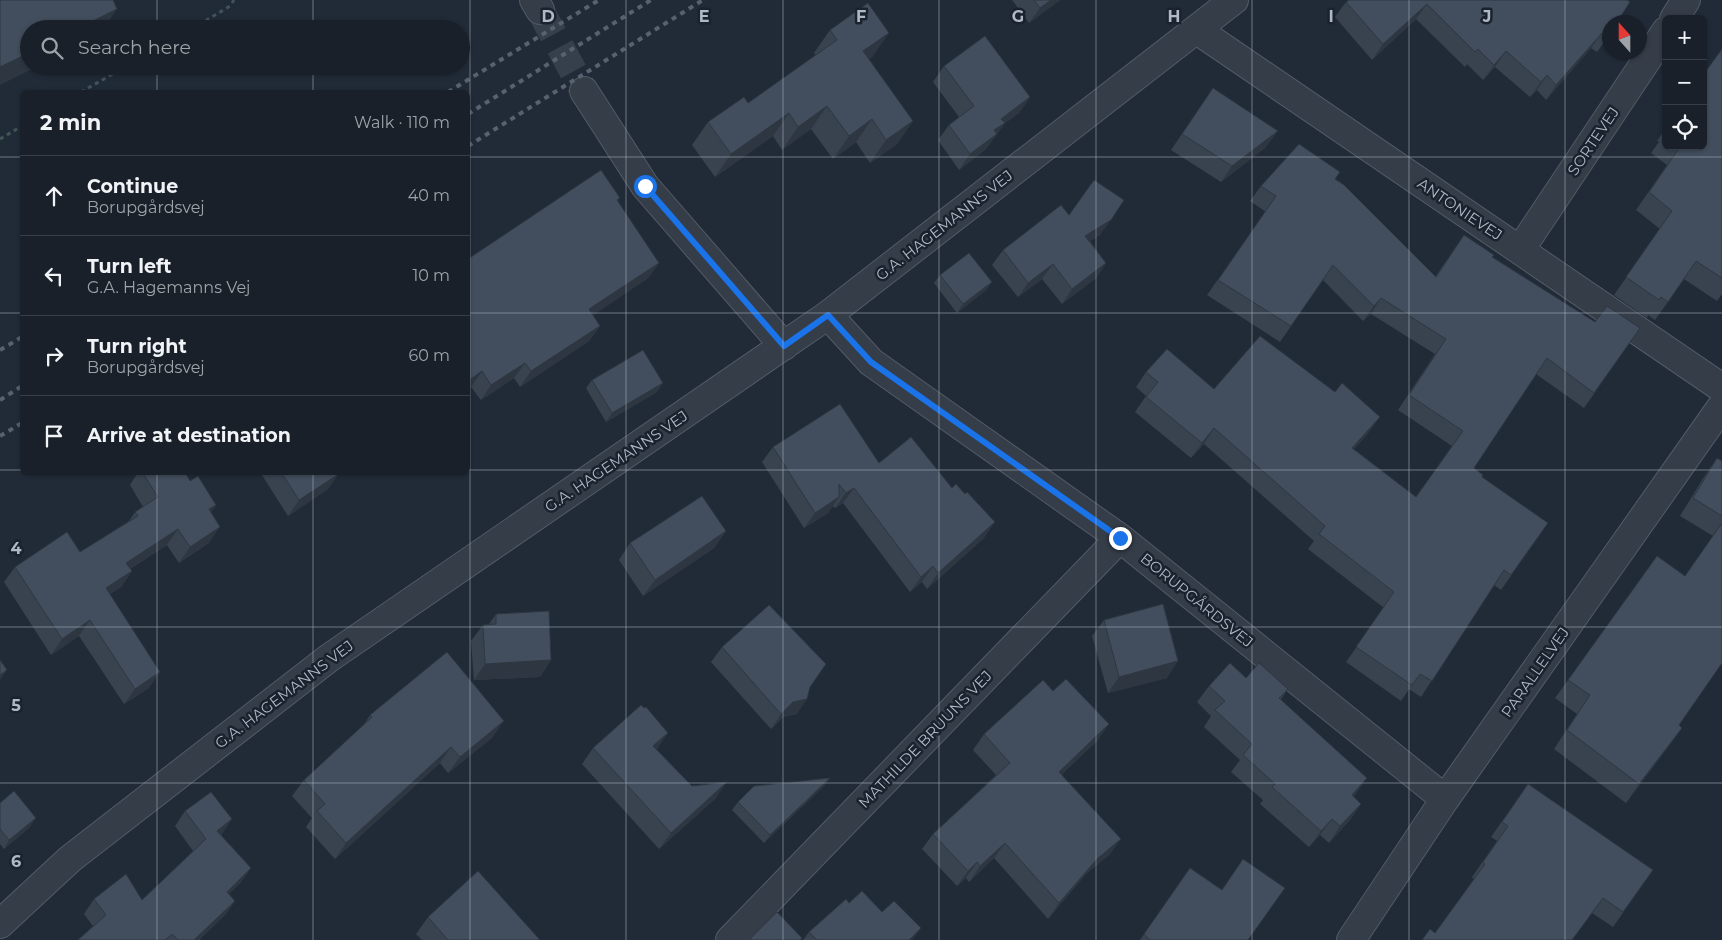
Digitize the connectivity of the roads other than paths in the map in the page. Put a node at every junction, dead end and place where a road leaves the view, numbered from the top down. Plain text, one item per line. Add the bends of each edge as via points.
1 (1234, 0) edge
2 (1686, 0) edge
3 (1677, 15) edge
4 (1197, 30) junction
5 (1662, 37) edge
6 (584, 91) tunnel mouth
7 (1520, 250) junction
8 (828, 315) junction
9 (784, 346) junction
10 (1722, 388) edge
11 (1722, 406) edge
12 (1120, 538) junction
13 (1445, 799) junction
14 (0, 924) edge
15 (730, 940) edge
16 (1351, 940) edge

1 - 4 street, G.A. HAGEMANNS VEJ
2 - 3 street
4 - 7 street, ANTONIEVEJ
4 - 8 street, G.A. HAGEMANNS VEJ
5 - 7 street, SORTEVEJ
6 - 9 street via 645,186
7 - 10 street, ANTONIEVEJ
8 - 9 street, G.A. HAGEMANNS VEJ
8 - 12 street, BORUPGÅRDSVEJ via 871,362
9 - 14 street, G.A. HAGEMANNS VEJ via 328,658 70,859
11 - 13 street, PARALLELVEJ
12 - 13 street, BORUPGÅRDSVEJ
12 - 15 street, MATHILDE BRUUNS VEJ
13 - 16 street, PARALLELVEJ

